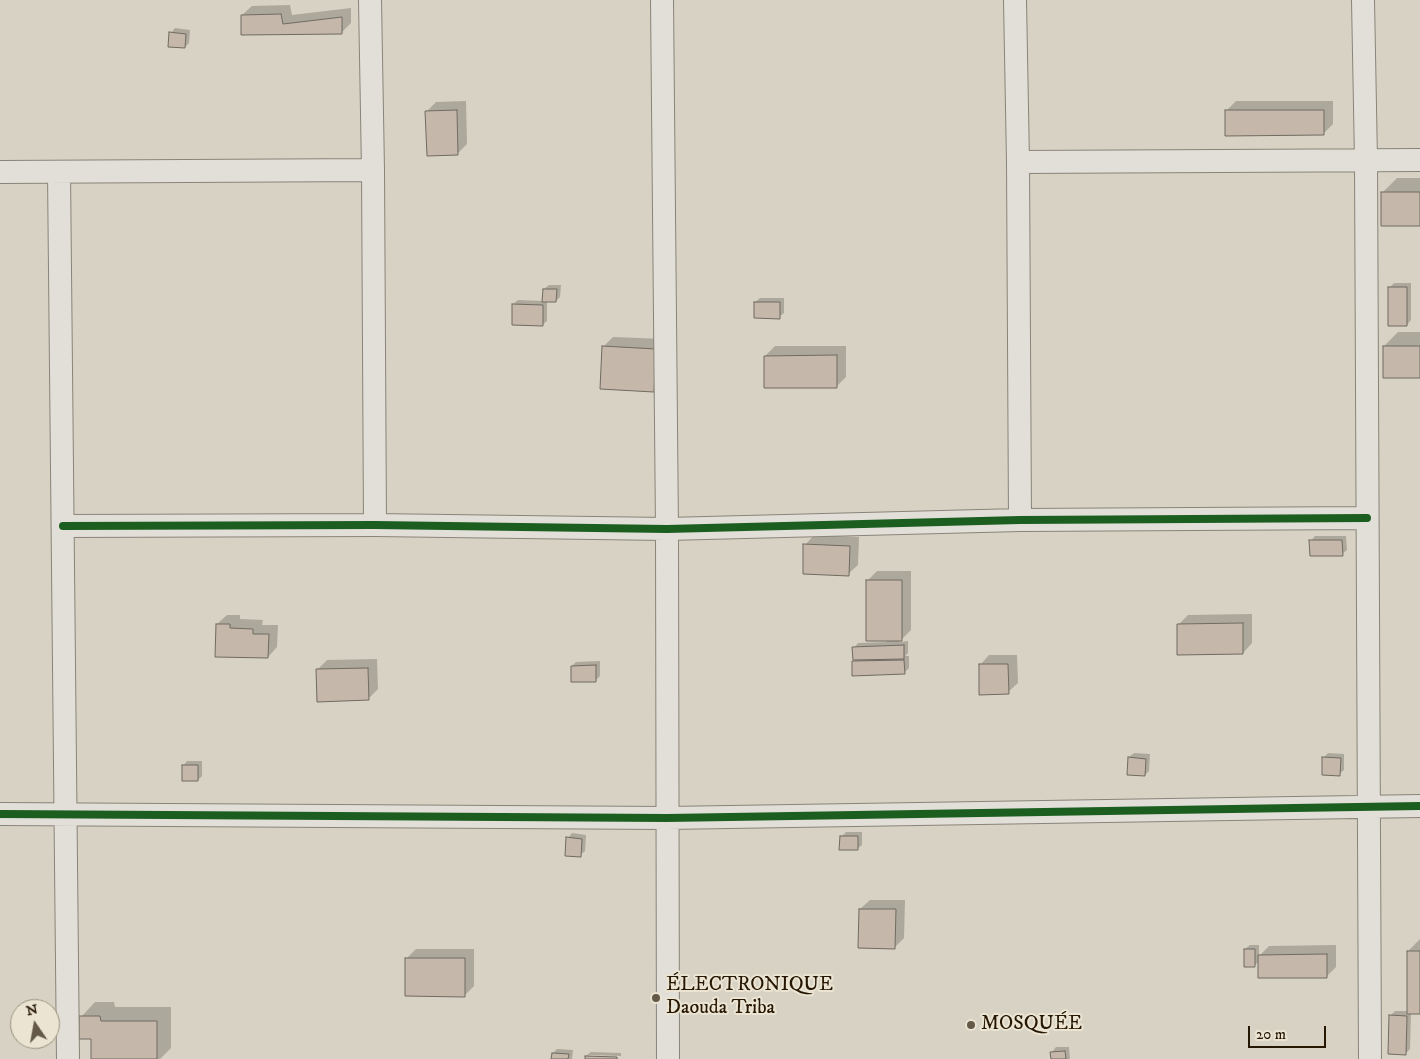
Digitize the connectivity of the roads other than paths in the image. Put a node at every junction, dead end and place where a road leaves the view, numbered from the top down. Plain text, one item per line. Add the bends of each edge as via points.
1 (370, 0) edge
2 (662, 0) edge
3 (1015, 0) edge
4 (1363, 0) edge
5 (1366, 160) junction
6 (1420, 160) edge
7 (1018, 162) junction
8 (374, 170) junction
9 (0, 172) edge
10 (59, 172) junction
11 (1367, 518) junction
12 (1020, 520) junction
13 (375, 525) junction
14 (62, 526) junction
15 (666, 529) junction
16 (1368, 806) junction
17 (1420, 806) edge
18 (0, 814) edge
19 (66, 815) junction
20 (667, 818) junction
21 (68, 1059) edge
22 (668, 1059) edge
23 (1370, 1059) edge

1 - 8 street
2 - 15 street
3 - 7 street
4 - 5 street
5 - 6 street
5 - 7 street
5 - 11 street
7 - 12 street
8 - 10 street
8 - 13 street
9 - 10 street
10 - 14 street
11 - 12 street
11 - 16 street
12 - 15 street
13 - 14 street
13 - 15 street
14 - 19 street
15 - 20 street
16 - 17 street
16 - 20 street
16 - 23 street
18 - 19 street
19 - 20 street
19 - 21 street
20 - 22 street

